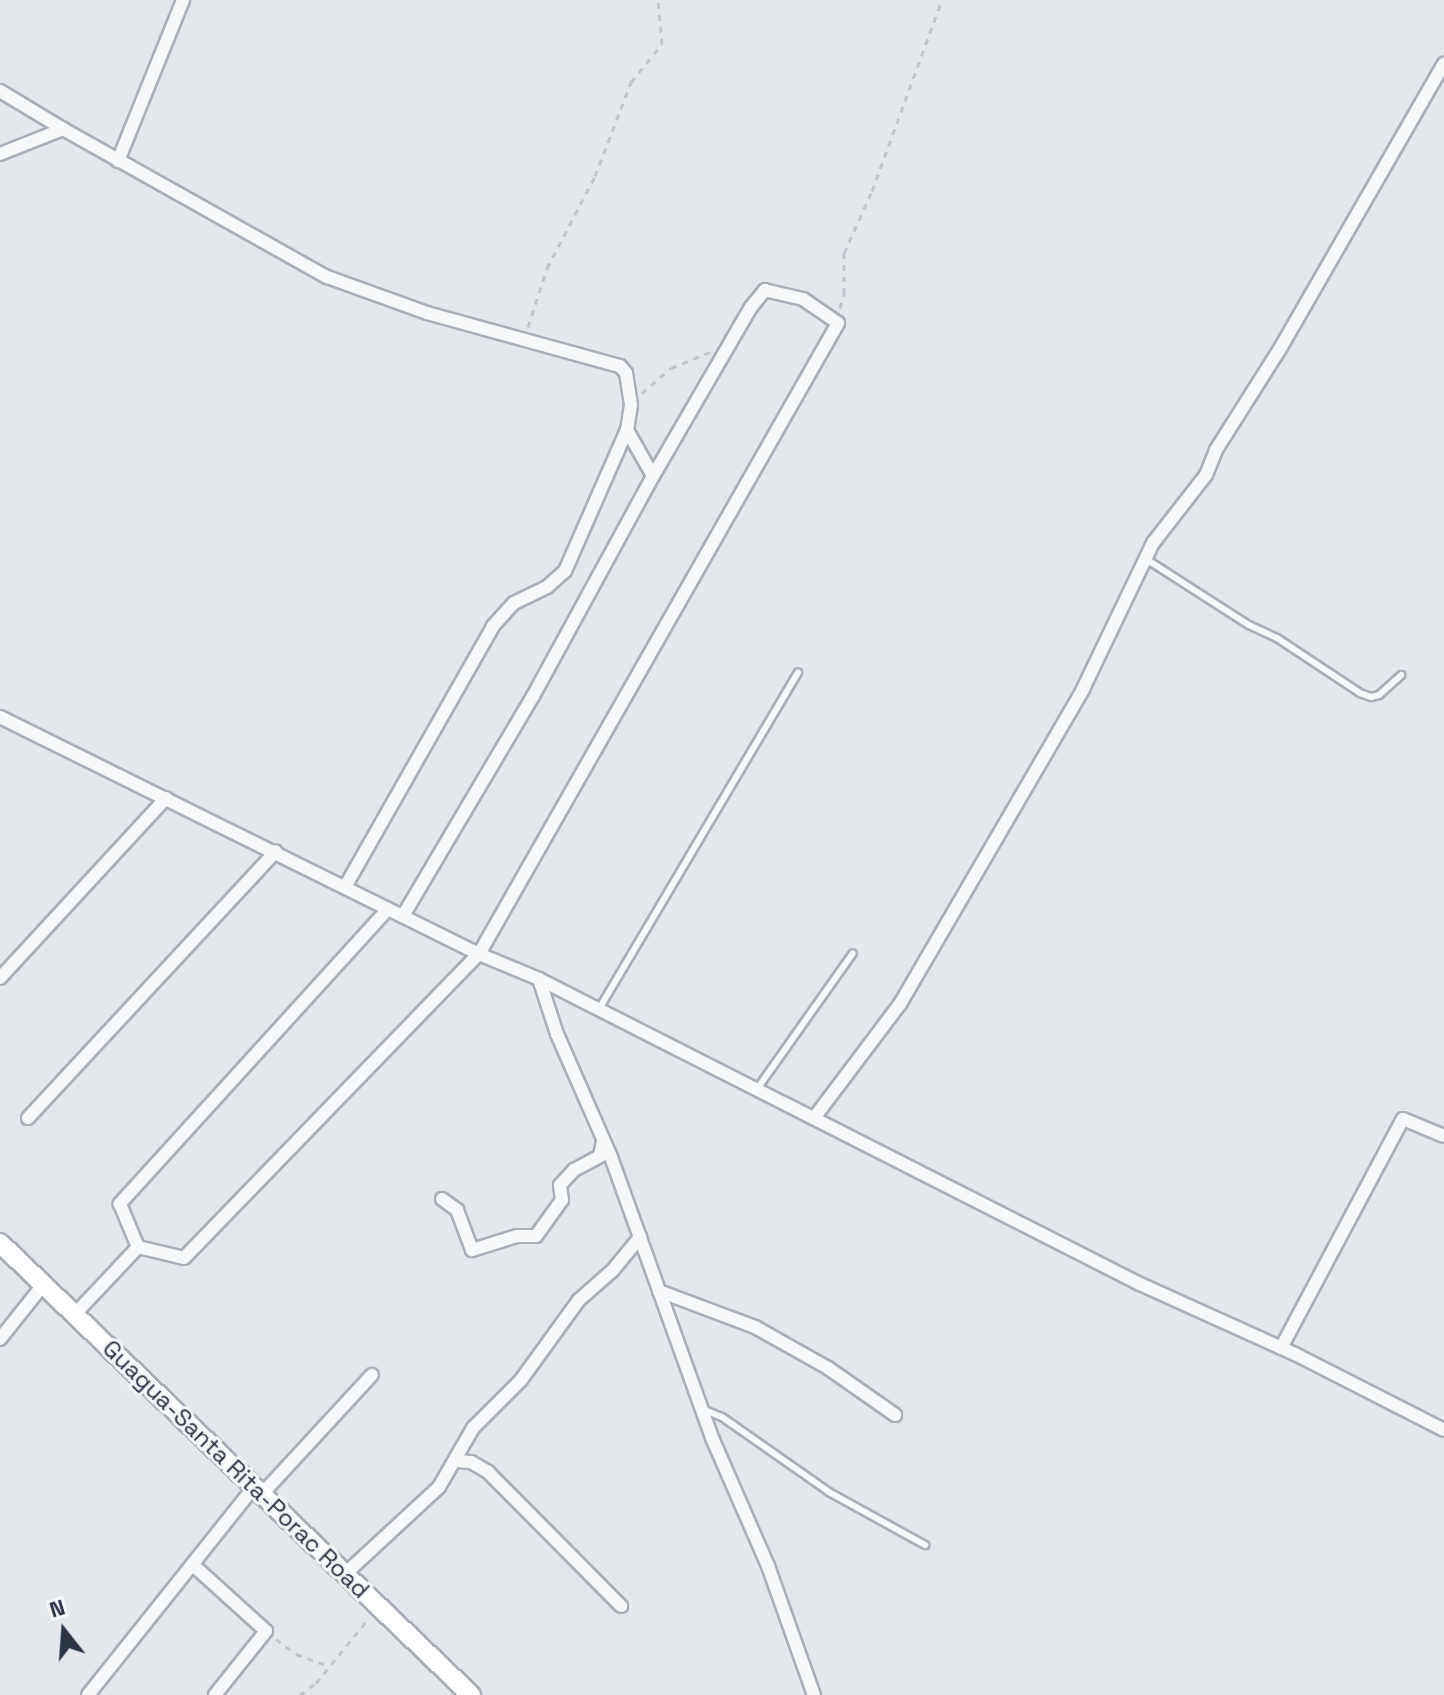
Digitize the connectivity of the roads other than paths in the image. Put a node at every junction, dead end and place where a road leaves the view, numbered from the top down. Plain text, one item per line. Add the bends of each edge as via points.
1 (183, 0) edge
2 (1444, 63) edge
3 (0, 91) edge
4 (63, 129) junction
5 (0, 154) edge
6 (118, 161) junction
7 (627, 430) junction
8 (653, 476) junction
9 (1146, 559) junction
10 (798, 673) dead end
11 (1401, 675) dead end
12 (0, 717) edge
13 (166, 798) junction
14 (276, 851) junction
15 (345, 887) junction
16 (388, 909) junction
17 (403, 916) junction
18 (853, 953) dead end
19 (479, 954) junction
20 (0, 978) edge
21 (539, 979) junction
22 (599, 1009) junction
23 (757, 1089) junction
24 (28, 1118) dead end
25 (814, 1118) junction
26 (1444, 1136) edge
27 (603, 1141) junction
28 (442, 1199) dead end
29 (640, 1237) junction
30 (0, 1243) edge
31 (138, 1247) junction
32 (43, 1285) junction
33 (659, 1291) junction
34 (74, 1315) junction
35 (0, 1339) edge
36 (1281, 1348) junction
37 (372, 1375) dead end
38 (702, 1409) junction
39 (895, 1415) dead end
40 (1444, 1430) edge
41 (456, 1461) junction
42 (258, 1490) junction
43 (925, 1545) dead end
44 (193, 1565) junction
45 (345, 1574) junction
46 (621, 1606) dead end
47 (88, 1695) edge
48 (215, 1695) edge
49 (471, 1695) edge
50 (814, 1695) edge

1 - 6 street
2 - 9 street via 1206,475
3 - 4 street
4 - 5 street
4 - 6 street
6 - 7 street via 327,277 427,313 620,366 631,405
7 - 8 street
7 - 15 street via 565,571 514,603 493,626
8 - 17 street via 533,696
8 - 19 street via 765,290 803,299 838,323
9 - 11 lane via 1360,693 1379,695
9 - 25 street via 1083,689 900,1004
10 - 22 lane
12 - 13 street
13 - 14 street
13 - 20 street
14 - 15 street
14 - 24 street
15 - 16 street
16 - 17 street
16 - 31 street via 120,1204
17 - 19 street
18 - 23 lane
19 - 21 street
19 - 31 street via 184,1258
21 - 22 street
21 - 27 street
22 - 23 street
23 - 25 street
25 - 36 street via 1140,1284
26 - 36 street via 1403,1119
27 - 28 street via 600,1156 560,1185 562,1200 536,1236 517,1236 472,1250 457,1210
27 - 29 street
29 - 33 street
29 - 41 street via 579,1300 521,1380 473,1428
30 - 32 main road, Guagua-Santa Rita-Porac Road
31 - 34 street
32 - 34 main road, Guagua-Santa Rita-Porac Road
32 - 35 street
33 - 38 street
33 - 39 street via 755,1327 828,1368
34 - 42 main road, Guagua-Santa Rita-Porac Road
36 - 40 street
37 - 42 street
38 - 43 lane via 722,1417 829,1492
38 - 50 street via 768,1566
41 - 45 street via 439,1487
41 - 46 street via 488,1472
42 - 44 street
42 - 45 main road, Guagua-Santa Rita-Porac Road
44 - 47 street
44 - 48 street via 266,1631
45 - 49 main road, Guagua-Santa Rita-Porac Road

